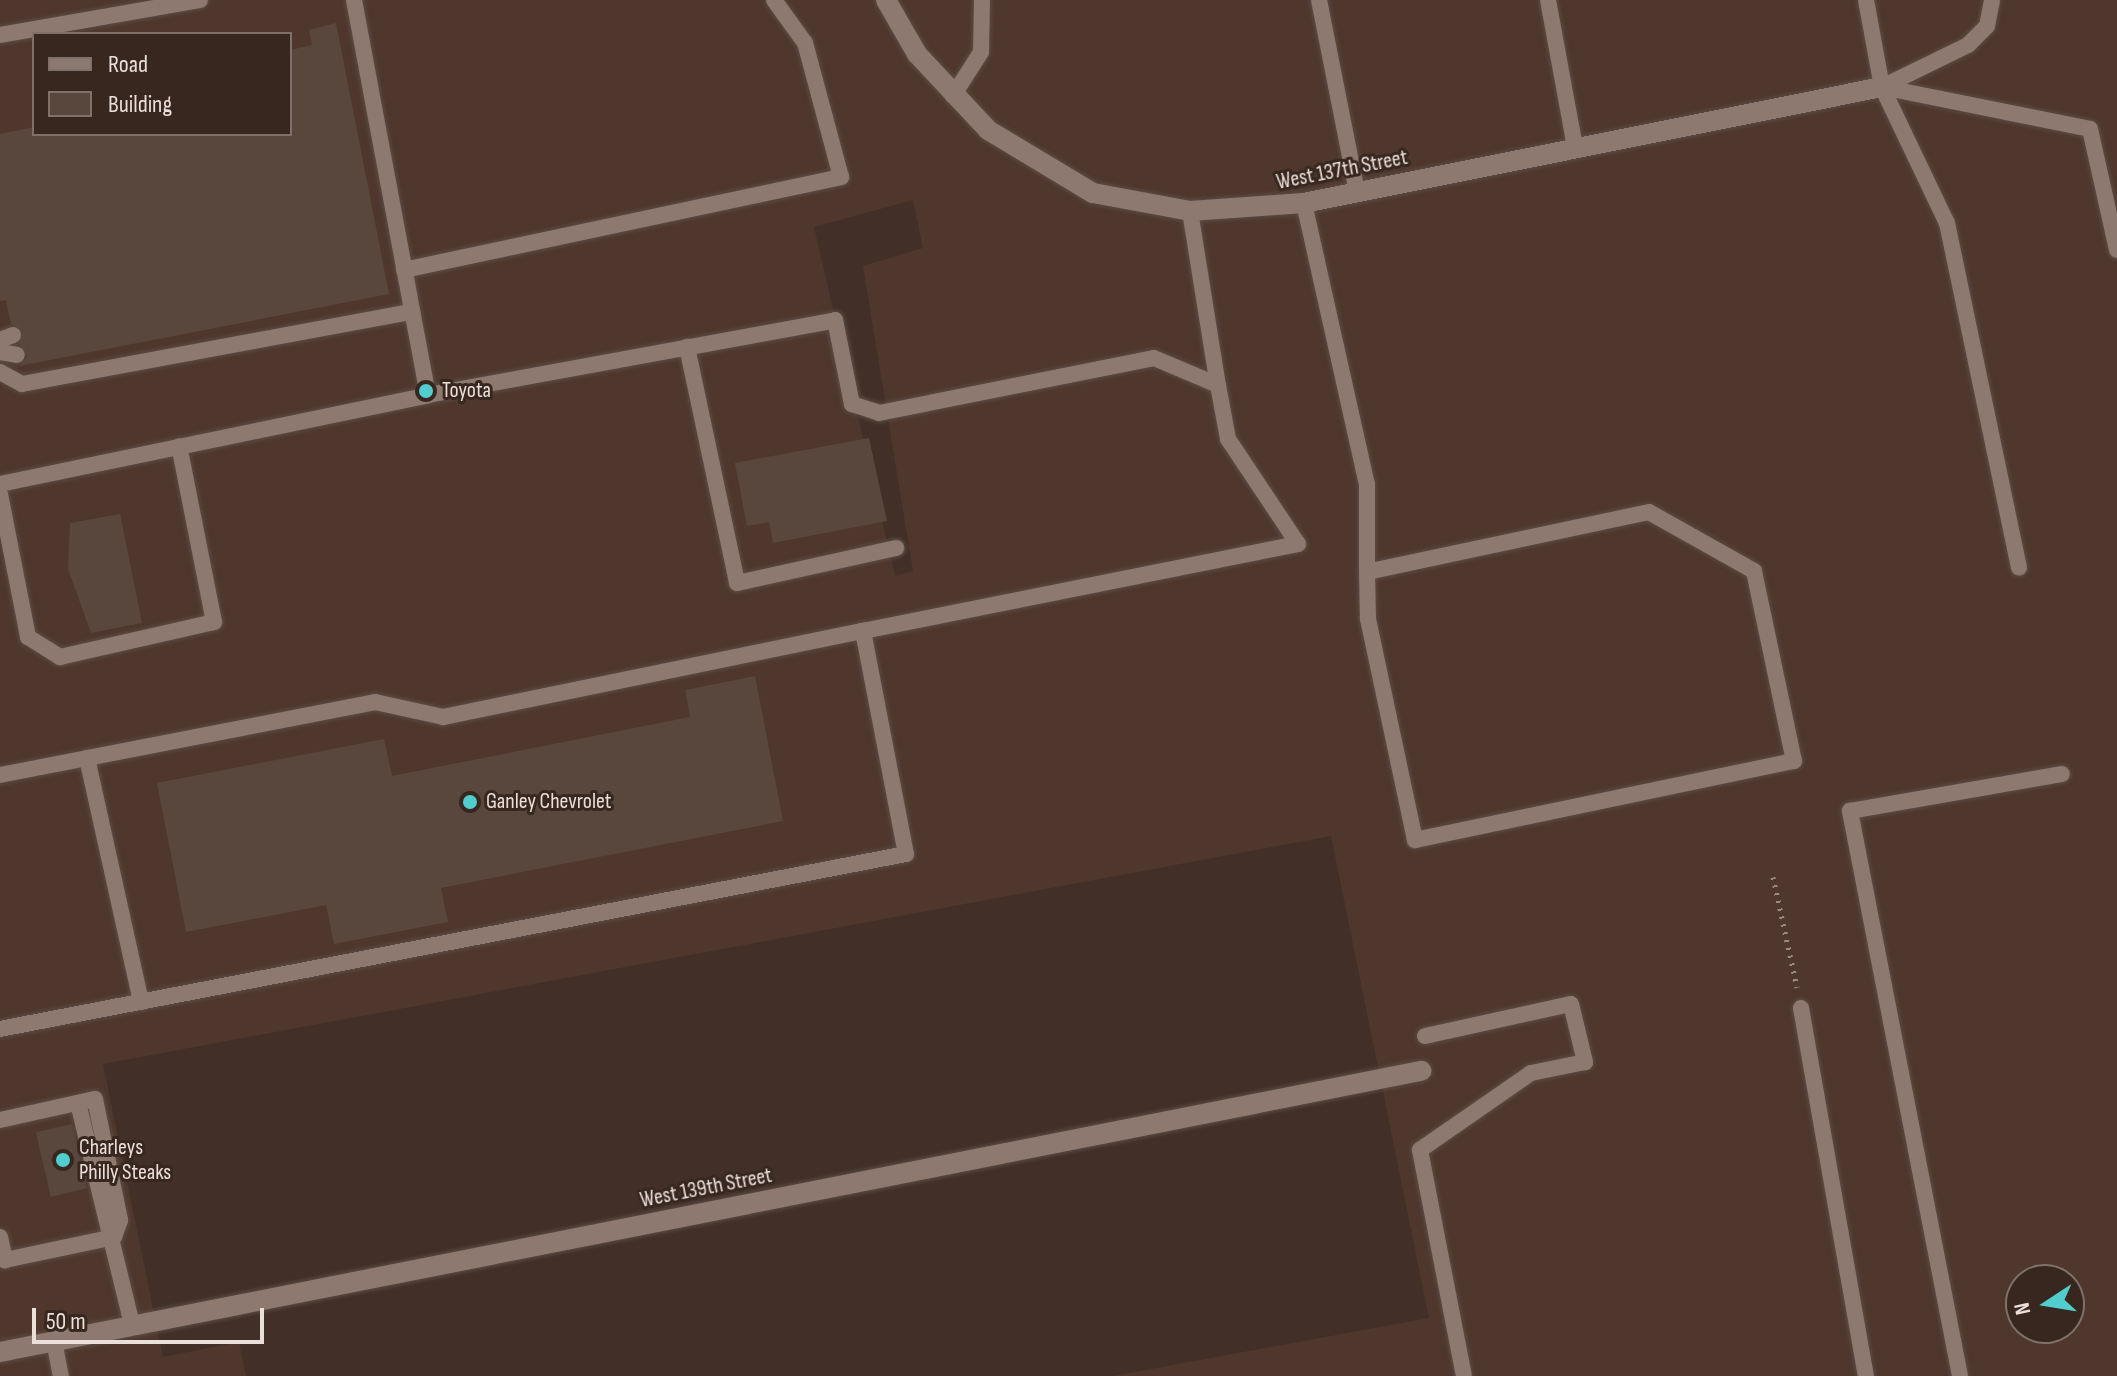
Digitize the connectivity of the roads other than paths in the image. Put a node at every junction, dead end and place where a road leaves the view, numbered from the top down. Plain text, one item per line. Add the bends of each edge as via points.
1 (200, 0) edge
2 (354, 0) edge
3 (774, 0) edge
4 (886, 0) edge
5 (982, 0) edge
6 (1319, 0) edge
7 (1548, 0) edge
8 (1866, 0) edge
9 (1992, 0) edge
10 (109, 8) edge
11 (0, 35) edge
12 (1882, 87) junction
13 (953, 96) junction
14 (1575, 147) junction
15 (1357, 192) junction
16 (1304, 203) junction
17 (1190, 211) junction
18 (2117, 250) edge
19 (404, 270) junction
20 (412, 312) junction
21 (687, 347) junction
22 (0, 372) edge
23 (1218, 385) junction
24 (428, 395) junction
25 (179, 446) junction
26 (0, 484) edge
27 (0, 494) edge
28 (896, 548) dead end
29 (2019, 568) dead end
30 (1367, 572) junction
31 (863, 631) junction
32 (87, 758) junction
33 (2062, 774) dead end
34 (0, 775) edge
35 (141, 1002) junction
36 (1801, 1008) road end
37 (0, 1029) edge
38 (1425, 1036) dead end
39 (1421, 1071) dead end
40 (0, 1120) edge
41 (0, 1237) edge
42 (114, 1237) junction
43 (132, 1325) junction
44 (54, 1341) junction
45 (0, 1352) edge
46 (61, 1376) edge
47 (1464, 1376) edge
48 (1866, 1376) edge
49 (1960, 1376) edge

1 - 10 lane
2 - 19 lane
3 - 19 lane via 805,43 841,177
4 - 13 street, West 137th Street via 917,54
5 - 13 lane via 981,52
6 - 15 lane
7 - 14 lane
8 - 12 lane
9 - 12 lane via 1987,26 1968,45
10 - 11 lane
12 - 14 street, West 137th Street
12 - 18 lane via 2090,129
12 - 29 lane via 1947,223
13 - 17 street, West 137th Street via 1001,139 1093,193
14 - 15 street, West 137th Street
15 - 16 street, West 137th Street
16 - 17 street, West 137th Street
16 - 30 lane via 1367,484
17 - 23 lane
19 - 20 lane
20 - 22 lane via 22,384
20 - 24 lane
21 - 23 lane via 835,320 852,404 879,413 1154,358
21 - 24 lane
21 - 28 lane via 737,583
23 - 31 lane via 1228,439 1298,544
24 - 25 lane
25 - 26 lane
25 - 27 lane via 214,622 60,657 28,637
30 - 30 lane via 1368,619 1415,840 1794,761 1754,571 1649,512
31 - 32 lane via 443,717 375,702
31 - 35 lane via 906,854
32 - 34 lane
32 - 35 lane
33 - 49 lane via 1850,811
35 - 37 lane
36 - 48 lane
38 - 47 lane via 1571,1004 1585,1062 1531,1073 1420,1150
39 - 43 street, West 139th Street
40 - 42 lane via 95,1099 120,1220
41 - 42 lane via 5,1260
42 - 43 lane
43 - 44 street, West 139th Street
44 - 45 street, West 139th Street
44 - 46 lane

